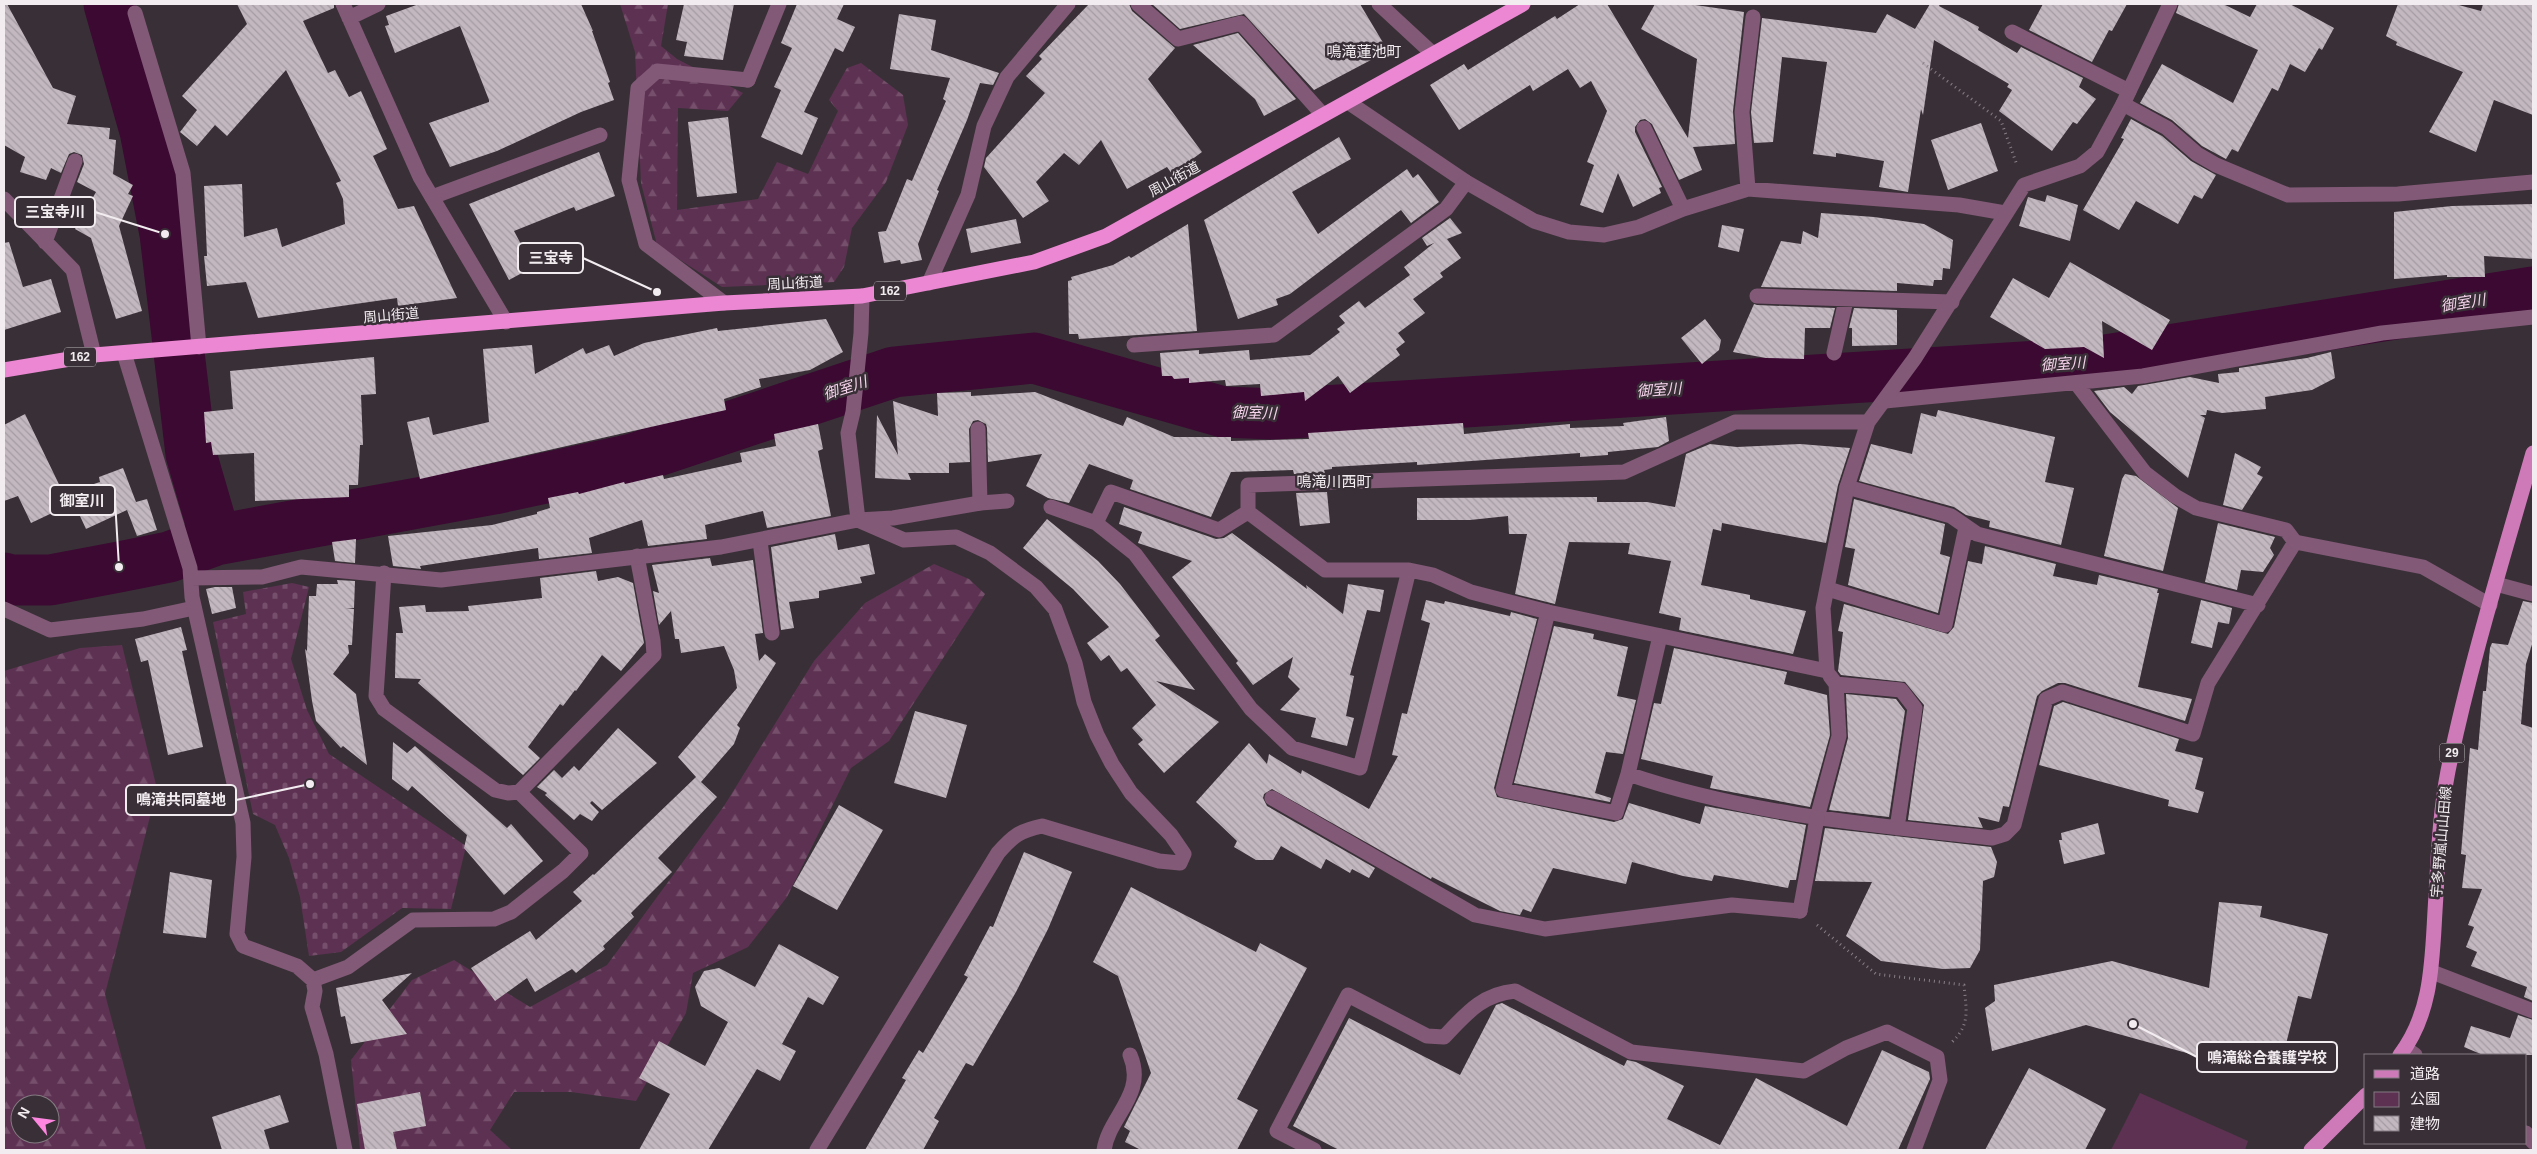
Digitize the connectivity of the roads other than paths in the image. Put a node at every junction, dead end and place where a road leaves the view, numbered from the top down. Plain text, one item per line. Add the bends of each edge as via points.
1 (378, 4) edge
2 (779, 4) edge
3 (1068, 4) edge
4 (1138, 4) edge
5 (1379, 4) edge
6 (1523, 4) edge
7 (2170, 4) edge
8 (346, 11) edge
9 (135, 13) dead end
10 (1752, 17) dead end
11 (2012, 32) dead end
12 (1433, 54) junction
13 (2126, 98) junction
14 (1348, 102) junction
15 (1323, 116) junction
16 (1644, 128) dead end
17 (600, 135) dead end
18 (75, 161) dead end
19 (1466, 182) junction
20 (2533, 182) edge
21 (1748, 189) junction
22 (432, 197) junction
23 (4, 199) edge
24 (1683, 208) junction
25 (2006, 213) junction
26 (45, 242) junction
27 (929, 283) junction
28 (862, 296) junction
29 (1757, 296) dead end
30 (1846, 300) junction
31 (1952, 302) junction
32 (724, 303) junction
33 (2533, 316) edge
34 (506, 322) junction
35 (1134, 345) dead end
36 (195, 347) junction
37 (1834, 352) dead end
38 (124, 353) junction
39 (94, 355) junction
40 (4, 370) edge
41 (2076, 383) junction
42 (1888, 397) junction
43 (1868, 422) junction
44 (978, 429) dead end
45 (2533, 453) edge
46 (1847, 487) junction
47 (1007, 501) dead end
48 (980, 503) junction
49 (1051, 507) dead end
50 (1248, 512) junction
51 (858, 520) junction
52 (1096, 523) junction
53 (1966, 527) junction
54 (760, 540) junction
55 (2295, 542) junction
56 (637, 556) junction
57 (1409, 570) junction
58 (190, 573) junction
59 (384, 573) junction
60 (2496, 584) junction
61 (1828, 589) junction
62 (2533, 594) edge
63 (2258, 604) junction
64 (2490, 605) junction
65 (194, 608) junction
66 (4, 609) edge
67 (1548, 612) junction
68 (772, 633) dead end
69 (1660, 636) junction
70 (1827, 670) junction
71 (1836, 684) junction
72 (1628, 774) junction
73 (519, 792) junction
74 (1272, 798) dead end
75 (1817, 818) junction
76 (1897, 828) junction
77 (2432, 972) junction
78 (313, 980) junction
79 (2533, 1011) edge
80 (2407, 1053) edge
81 (1130, 1055) dead end
82 (2364, 1097) edge
83 (345, 1150) edge
84 (817, 1150) edge
85 (1104, 1150) edge
86 (1314, 1150) edge
87 (1914, 1150) edge
88 (2311, 1150) edge

1 - 8 street
2 - 32 street via 748,80 657,71 638,88 629,180 646,244
3 - 27 street via 1007,77 984,126 968,195
4 - 15 street via 1178,39 1241,23
5 - 12 street
6 - 12 highway, 周山街道 / 162
7 - 13 street
8 - 22 street
9 - 36 street via 183,173
10 - 21 street via 1742,112
11 - 13 street
12 - 14 highway, 周山街道 / 162
13 - 20 street via 2197,154 2288,195 2398,194
13 - 25 street via 2096,152 2080,166 2024,185
14 - 15 highway, 周山街道 / 162
14 - 19 street
15 - 27 highway, 周山街道 / 162 via 1106,236 1034,262
16 - 24 street
17 - 22 street
18 - 26 street
19 - 24 street via 1534,221 1570,232 1604,235 1640,227
19 - 35 street via 1446,210 1274,335
21 - 24 street
21 - 25 street via 1959,205
22 - 34 street
23 - 26 street
25 - 31 street
26 - 39 street via 73,270
27 - 28 highway, 周山街道 / 162
28 - 32 highway, 周山街道 / 162
28 - 51 street via 853,412 848,433
29 - 30 street
30 - 31 street
30 - 37 street
31 - 42 street
32 - 34 highway, 周山街道 / 162
33 - 41 street via 2382,333 2143,376
34 - 36 highway, 周山街道 / 162
36 - 38 highway, 周山街道 / 162
38 - 39 highway, 周山街道 / 162
38 - 58 street
39 - 40 highway, 周山街道 / 162
41 - 42 street
41 - 55 street via 2145,473 2175,496 2196,508 2286,530
42 - 43 street
43 - 46 street
43 - 50 street via 1735,422 1624,472 1248,485
44 - 48 street
45 - 60 main road, 宇多野嵐山山田線 / 29
46 - 53 street via 1951,516
46 - 61 street
47 - 48 street
48 - 51 street via 893,518
49 - 52 street
50 - 52 street via 1220,530 1111,492
50 - 57 street via 1325,570
51 - 54 street
51 - 84 street via 904,540 956,537 990,553 1036,587 1055,609 1075,663 1084,702 1112,764 1131,793 1171,835 1184,854 1180,862 1159,861 1042,826 1023,830 1012,838 998,853
52 - 57 street via 1135,554 1251,709 1292,748 1360,768
53 - 61 street via 1944,625
53 - 63 street via 1977,534
54 - 56 street
54 - 68 street
55 - 63 street
55 - 64 street via 2423,567
56 - 59 street via 441,580
56 - 73 street via 654,655
57 - 67 street via 1433,575 1471,592
58 - 59 street via 262,577 301,567
58 - 65 street
59 - 73 street via 376,696 384,710 495,790 508,794
60 - 62 street
60 - 64 main road, 宇多野嵐山山田線 / 29
61 - 70 street via 1823,608
63 - 76 street via 2208,683 2193,734 2062,692 2046,699 2014,825 2005,834 1992,838
64 - 77 main road, 宇多野嵐山山田線 / 29 via 2448,773 2440,826
65 - 66 street via 143,619 50,630
65 - 78 street via 242,823 244,857 237,934 243,946 296,966
67 - 69 street
67 - 72 street via 1504,790 1616,813
69 - 70 street
69 - 72 street
70 - 71 street
71 - 75 street via 1839,736
71 - 76 street via 1901,690 1915,708
72 - 75 street via 1677,791
73 - 78 street via 581,853 563,871 510,912 494,919 413,920 348,967
74 - 75 street via 1475,915 1545,929 1732,905 1800,911
75 - 76 street
77 - 79 street
77 - 80 main road, 宇多野嵐山山田線 / 29 via 2424,1009
78 - 83 street via 312,1006 326,1054
81 - 85 street via 1135,1076 1132,1092
82 - 88 main road
86 - 87 street via 1278,1131 1348,995 1427,1036 1444,1037 1470,1010 1497,993 1515,991 1631,1052 1804,1071 1846,1048 1887,1032 1937,1057 1940,1080

